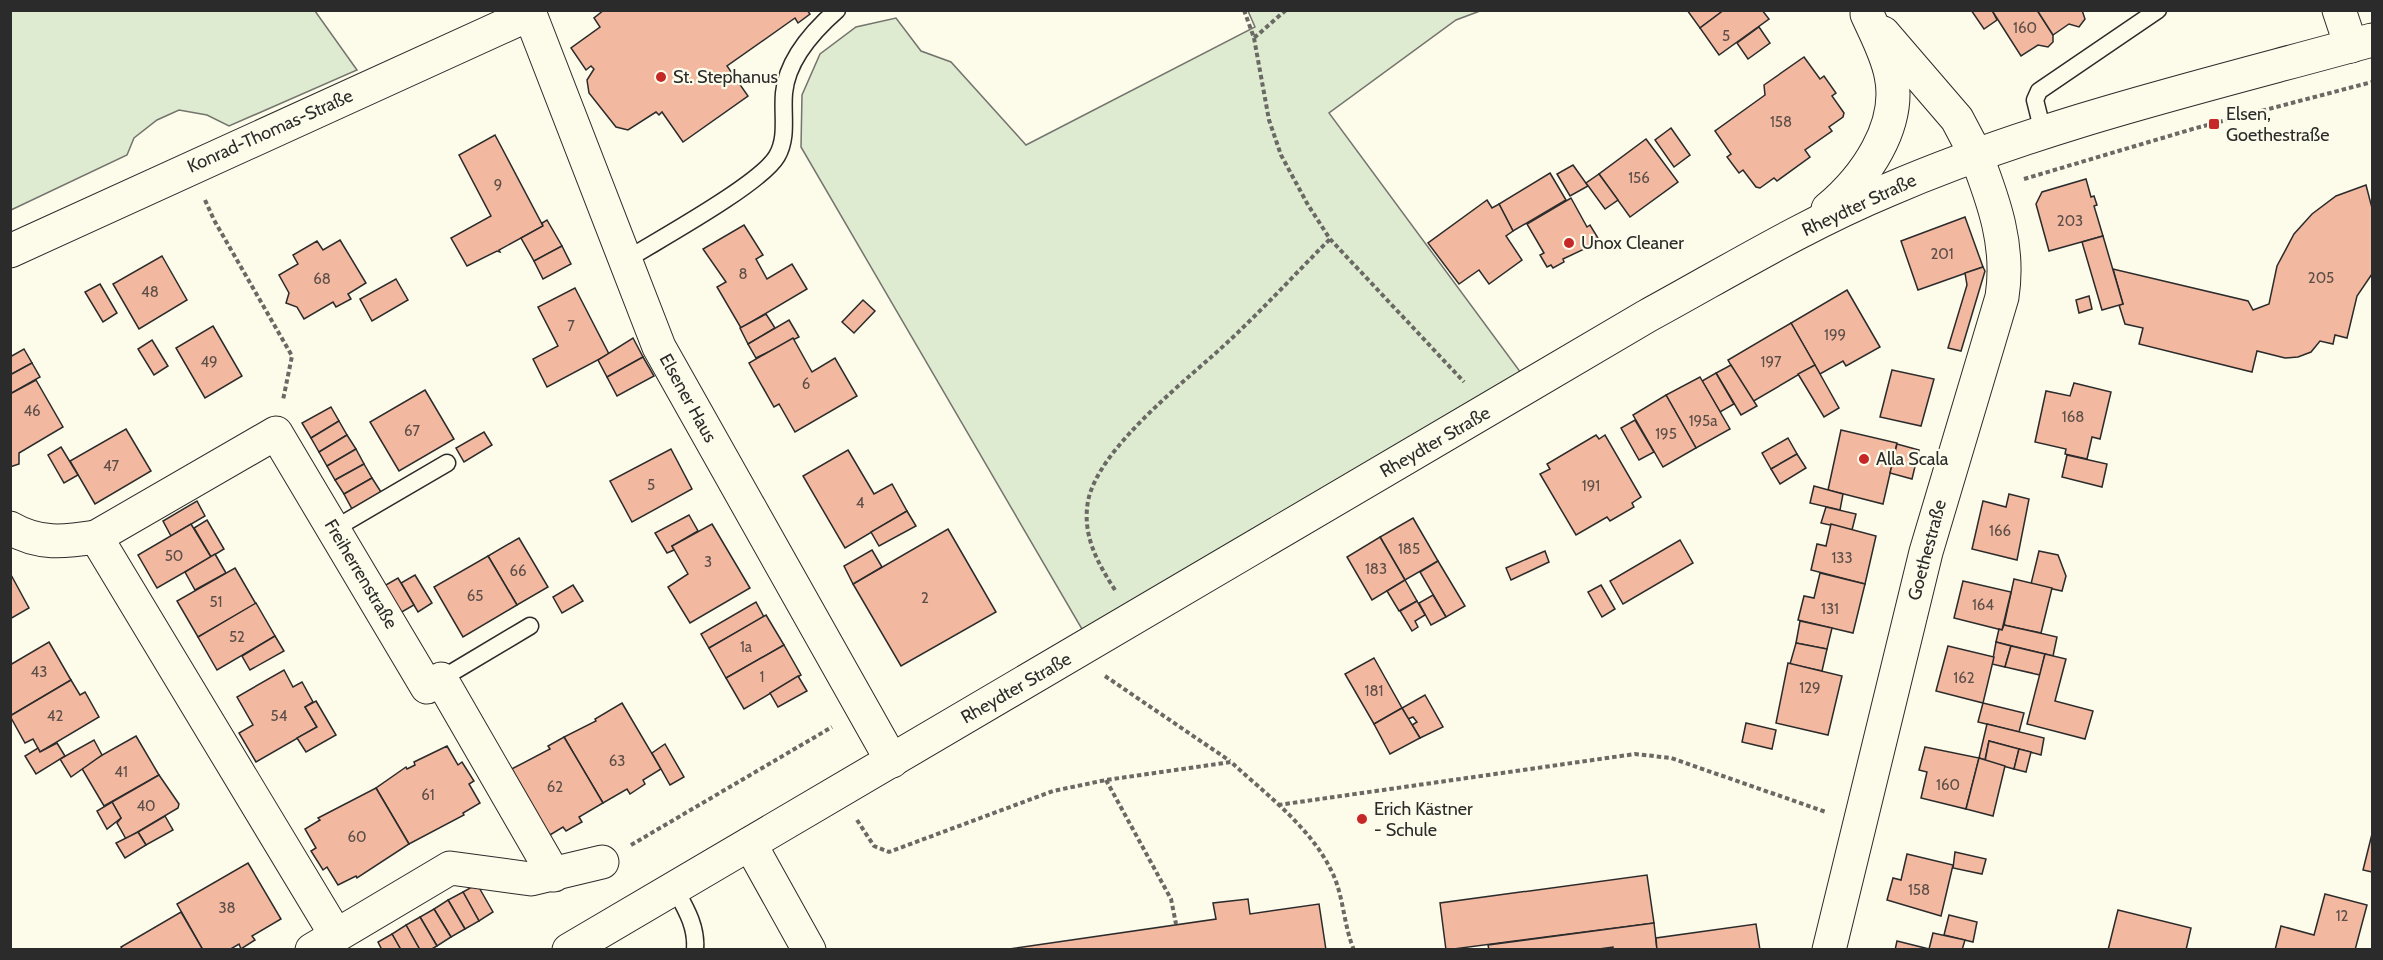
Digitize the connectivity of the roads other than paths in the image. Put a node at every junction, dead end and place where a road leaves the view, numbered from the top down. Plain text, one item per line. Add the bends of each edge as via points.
1 (837, 10) edge
2 (2158, 10) edge
3 (2339, 10) edge
4 (1865, 12) edge
5 (530, 14) joint
6 (2362, 43) edge
7 (2043, 132) junction
8 (1976, 155) junction
9 (1797, 233) junction
10 (10, 251) edge
11 (626, 260) junction
12 (447, 463) dead end
13 (10, 528) edge
14 (334, 529) junction
15 (96, 537) junction
16 (530, 626) dead end
17 (441, 679) junction
18 (892, 760) junction
19 (750, 844) junction
20 (602, 862) road end
21 (554, 875) junction
22 (675, 889) junction
23 (324, 942) edge
24 (569, 950) edge
25 (695, 950) edge
26 (809, 950) edge
27 (1829, 950) edge

1 - 11 lane via 809,40 787,77 784,140 776,158 749,182
2 - 7 lane via 2039,91 2035,100
3 - 6 street, Rheydter Straße
4 - 8 street, Goethestraße via 1957,119
4 - 9 street via 1892,77 1889,122 1858,179
5 - 10 street, Konrad-Thomas-Straße
5 - 11 street, Elsener Haus
6 - 7 street, Rheydter Straße
7 - 8 street, Rheydter Straße
8 - 9 street, Rheydter Straße via 1887,190
8 - 27 street, Goethestraße via 2004,246 2002,297 1926,552
9 - 18 street, Rheydter Straße via 1647,316
11 - 18 street, Elsener Haus via 659,347
12 - 14 lane
13 - 15 street via 47,542
14 - 15 street, Freiherrenstraße via 276,433
14 - 17 street, Freiherrenstraße via 427,687
15 - 23 street
16 - 17 lane
17 - 21 street
18 - 19 street, Rheydter Straße
19 - 22 street, Rheydter Straße
19 - 26 street
20 - 21 street
21 - 23 street via 531,879 450,868
22 - 24 street, Rheydter Straße
22 - 25 lane via 690,915

